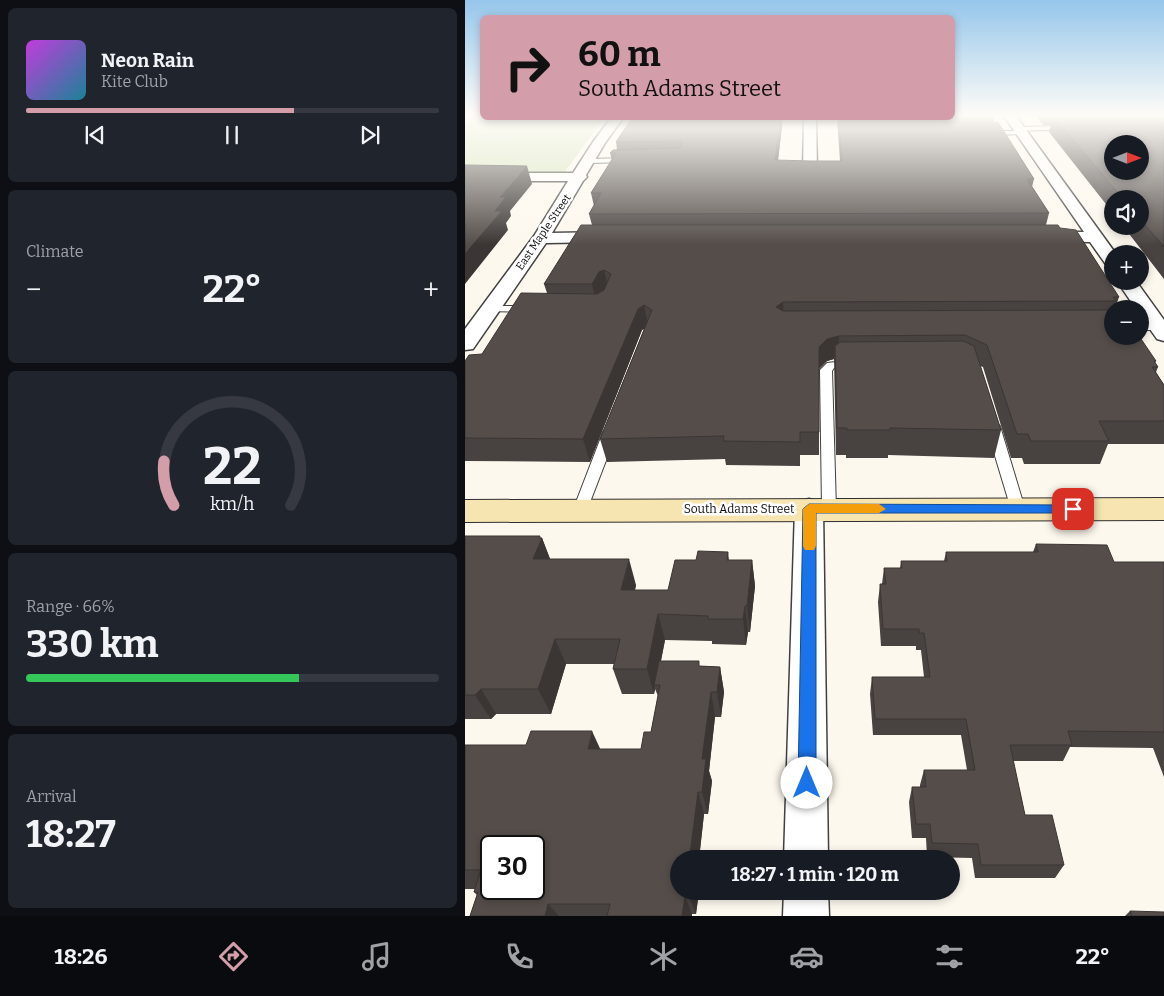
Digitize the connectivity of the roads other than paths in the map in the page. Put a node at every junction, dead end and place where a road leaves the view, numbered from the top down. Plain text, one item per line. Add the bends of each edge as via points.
1 (810, 159) edge
2 (1040, 159) edge
3 (642, 160) edge
4 (589, 161) joint
5 (810, 171) edge
6 (465, 177) edge
7 (579, 177) junction
8 (621, 237) edge
9 (1029, 237) edge
10 (1095, 237) junction
11 (541, 238) junction
12 (1104, 250) edge
13 (1131, 290) edge
14 (490, 309) junction
15 (543, 310) edge
16 (1154, 330) edge
17 (465, 344) edge
18 (867, 363) edge
19 (989, 414) edge
20 (614, 421) edge
21 (819, 509) junction
22 (1018, 509) junction
23 (1164, 509) edge
24 (580, 510) junction
25 (465, 511) edge
26 (806, 850) edge
27 (806, 900) edge
28 (806, 916) edge

1 - 5 street
2 - 10 street
3 - 4 lane
4 - 7 street, East Maple Street
6 - 7 street
7 - 11 street, East Maple Street
8 - 11 street
9 - 10 street
10 - 12 street
11 - 14 street, East Maple Street
13 - 16 street
14 - 15 lane
14 - 17 street, East Maple Street
18 - 21 lane via 838,363 826,370
19 - 22 lane
20 - 24 lane
21 - 22 street, South Adams Street
21 - 24 street, South Adams Street
21 - 26 street
22 - 23 street, South Adams Street
24 - 25 street, South Adams Street
27 - 28 street

